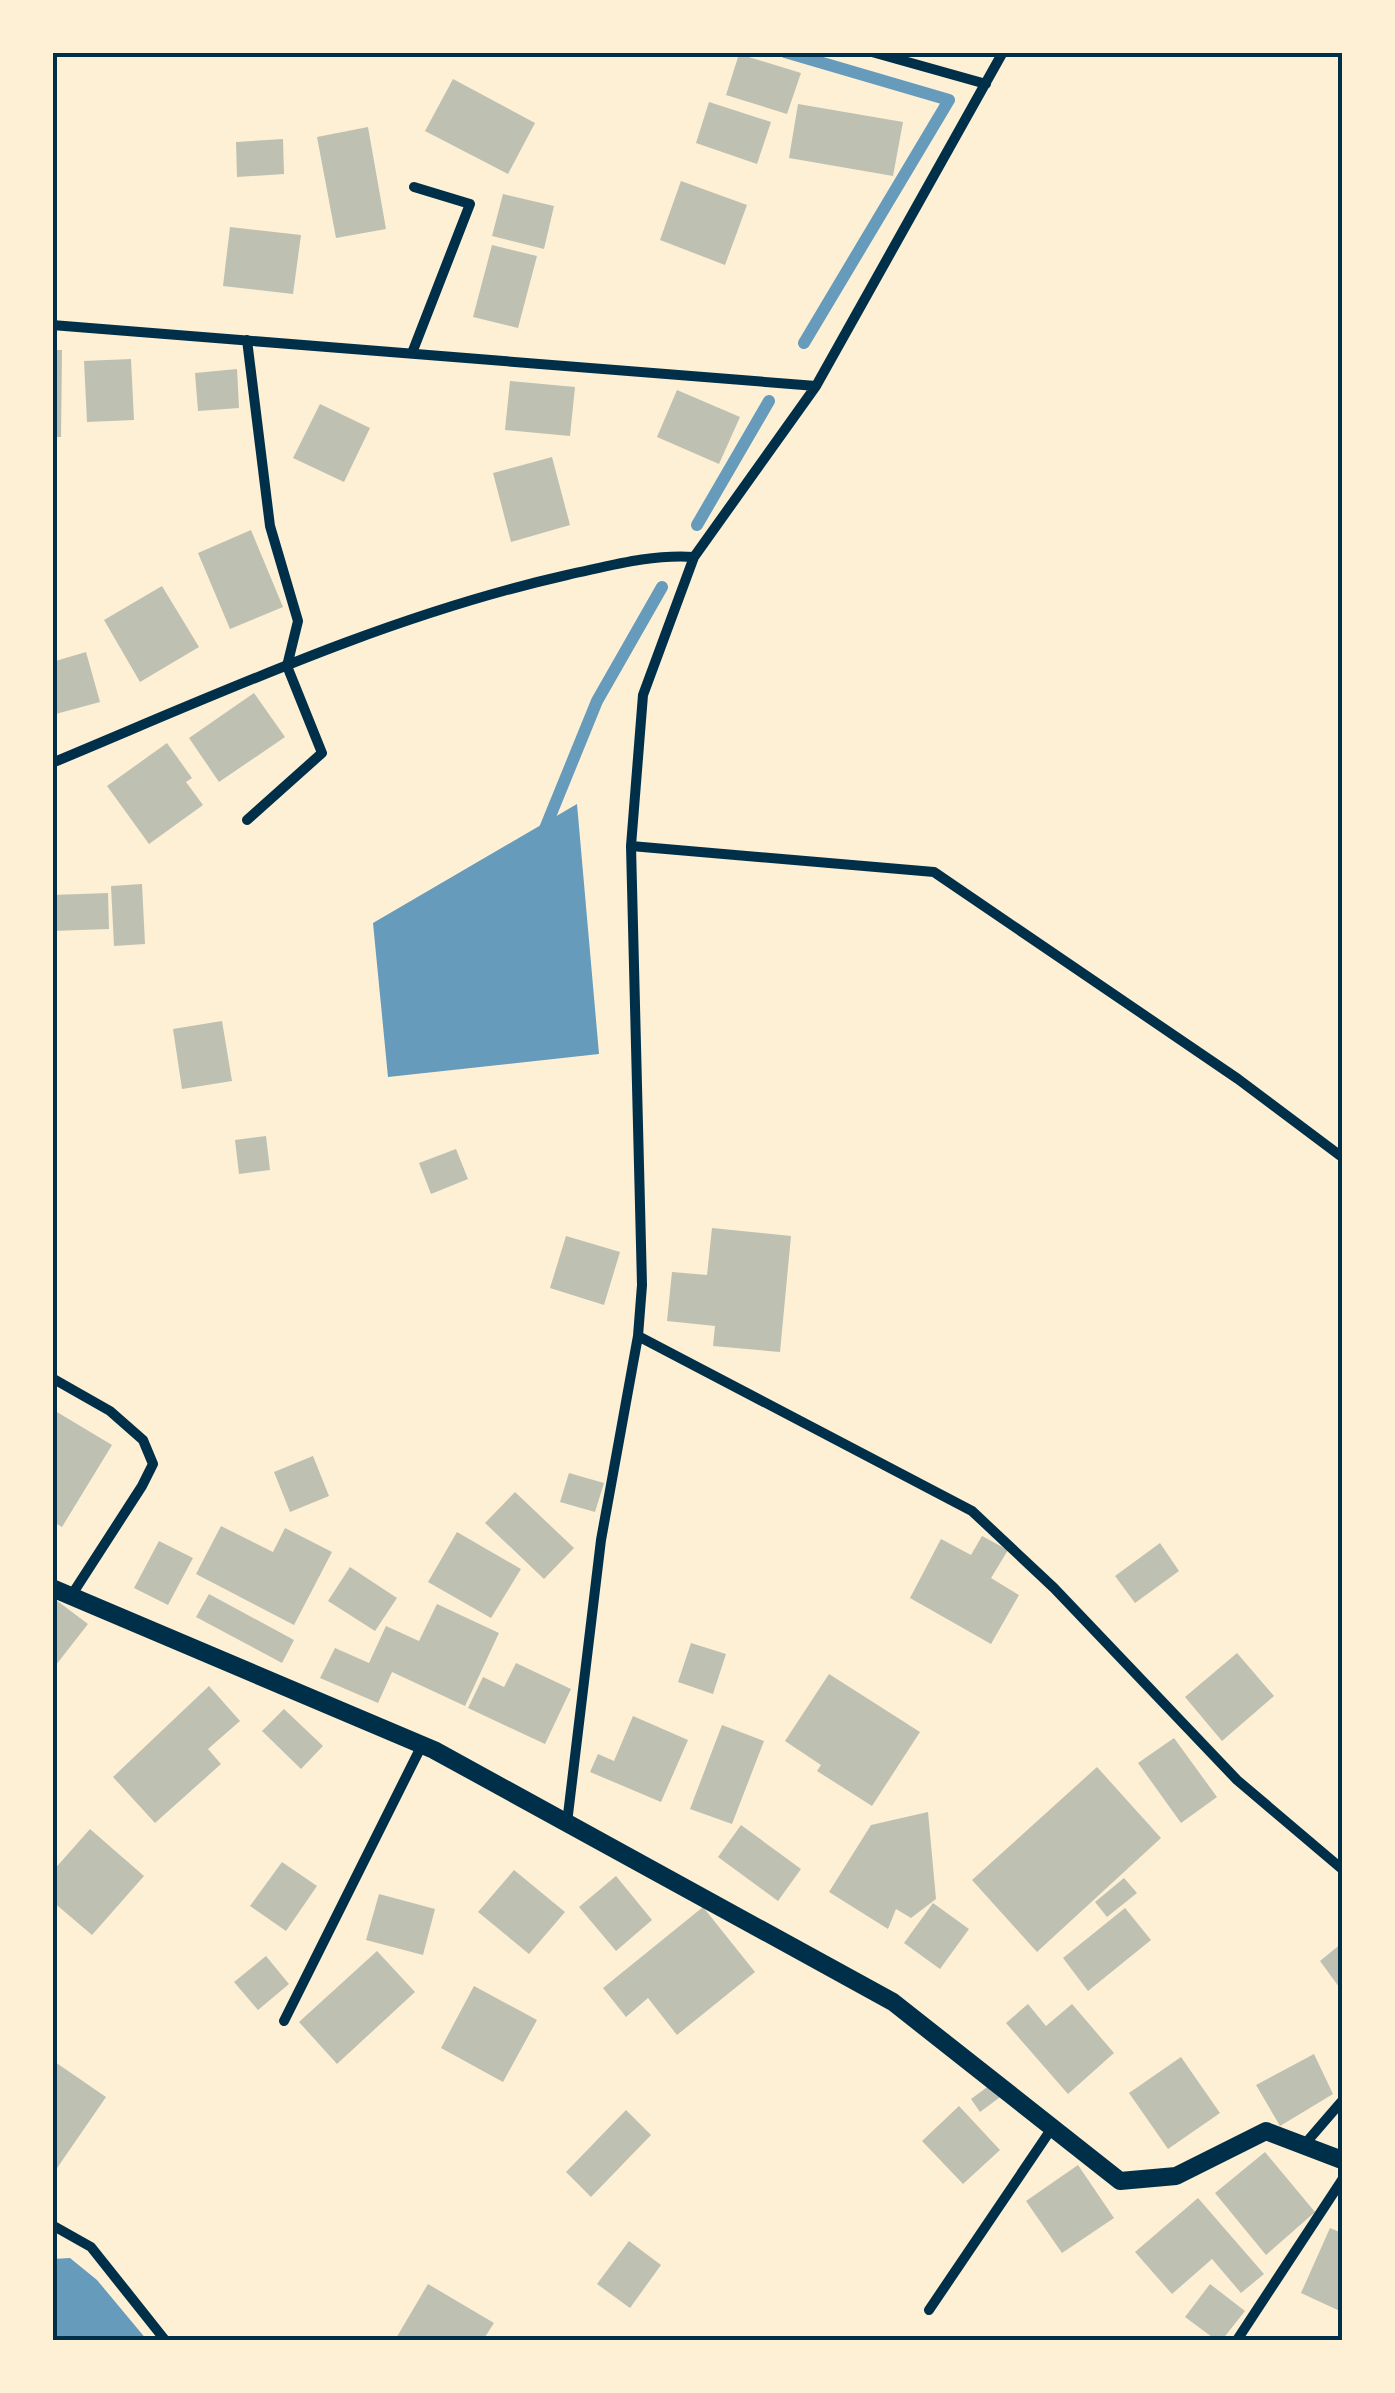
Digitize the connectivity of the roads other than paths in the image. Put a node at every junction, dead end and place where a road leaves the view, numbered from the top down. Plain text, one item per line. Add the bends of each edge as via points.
1 (872, 52) edge
2 (1003, 52) edge
3 (986, 84) junction
4 (414, 186) dead end
5 (52, 325) edge
6 (247, 340) junction
7 (412, 354) junction
8 (816, 386) junction
9 (694, 557) junction
10 (287, 666) junction
11 (52, 764) edge
12 (247, 820) dead end
13 (631, 846) junction
14 (1342, 1158) edge
15 (638, 1336) junction
16 (52, 1378) edge
17 (52, 1588) edge
18 (71, 1596) junction
19 (422, 1744) junction
20 (567, 1823) junction
21 (1342, 1869) edge
22 (284, 2021) dead end
23 (1342, 2101) edge
24 (1052, 2128) junction
25 (1304, 2146) junction
26 (1342, 2160) edge
27 (1342, 2180) edge
28 (52, 2225) edge
29 (929, 2310) dead end
30 (165, 2340) edge
31 (1238, 2340) edge

1 - 3 street
2 - 3 street
3 - 8 street
4 - 7 street via 470,204
5 - 6 street
6 - 7 street
6 - 10 street via 270,526 298,621
7 - 8 street
8 - 9 street
9 - 10 street via 661,555 516,587
9 - 13 street via 643,695
10 - 11 street
10 - 12 street via 322,753
13 - 14 street via 934,872
13 - 15 street
15 - 20 street via 600,1540
15 - 21 street via 972,1511 1237,1780
16 - 18 street via 110,1411 143,1440 153,1464
17 - 18 street
18 - 19 street
19 - 20 street
19 - 22 street
20 - 24 street via 894,2002
23 - 25 street
24 - 25 street via 1120,2181 1176,2176 1266,2131
24 - 29 street
25 - 26 street
27 - 31 street
28 - 30 street via 91,2247

